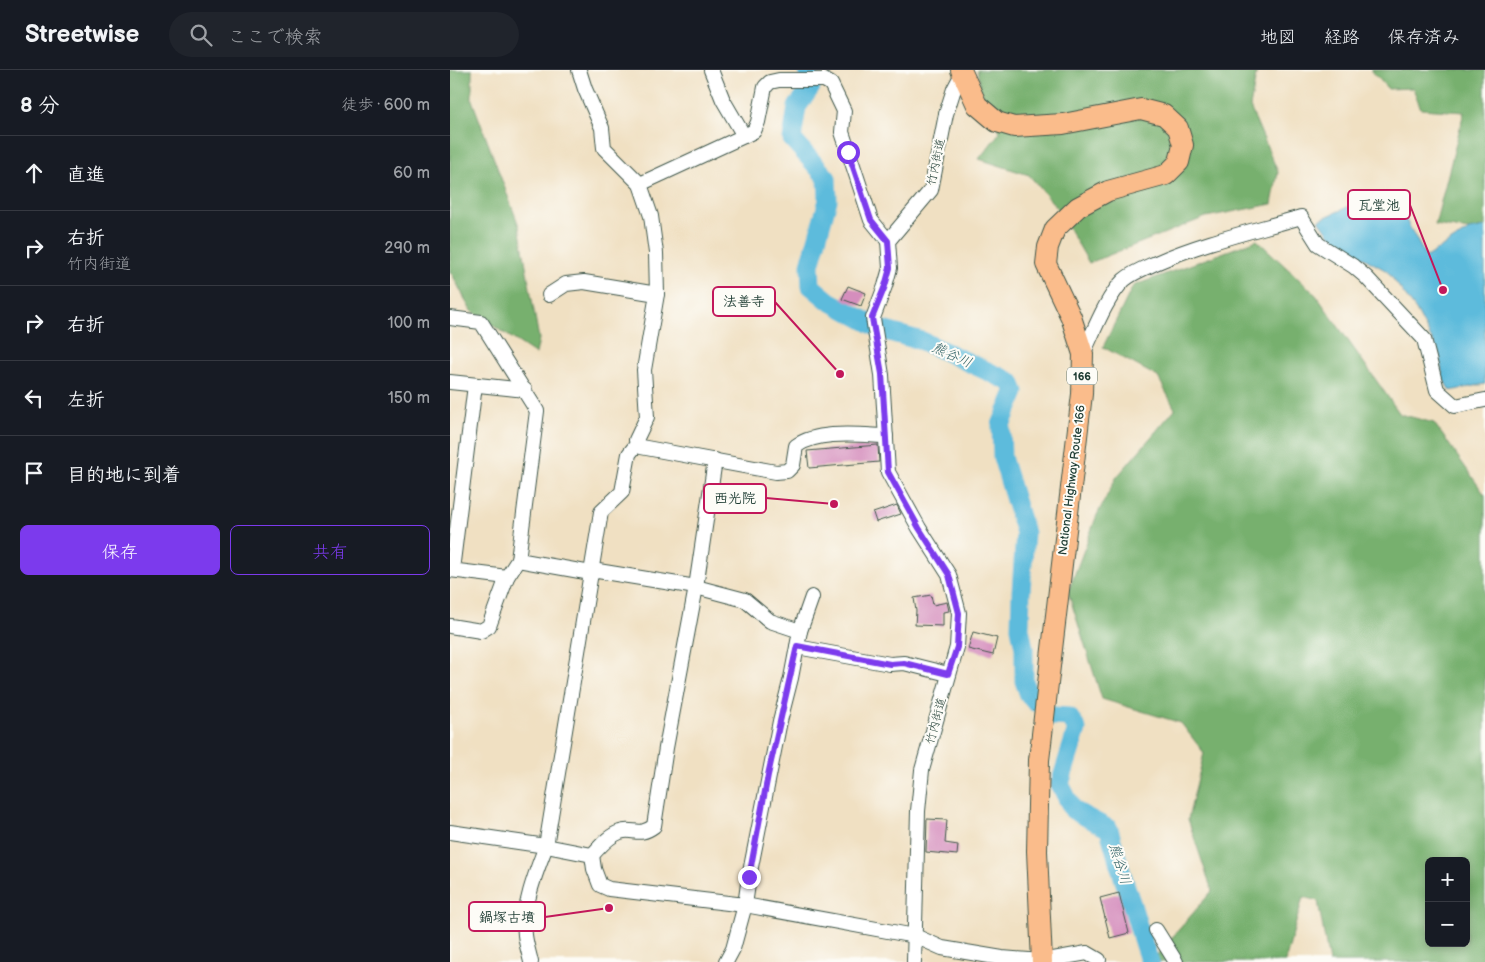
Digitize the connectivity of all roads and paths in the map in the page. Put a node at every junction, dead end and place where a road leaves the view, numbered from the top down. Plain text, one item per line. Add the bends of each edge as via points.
1 (579, 70) edge
2 (711, 70) edge
3 (962, 72) edge
4 (744, 136) junction
5 (640, 184) junction
6 (888, 241) junction
7 (657, 294) junction
8 (548, 295) dead end
9 (450, 318) edge
10 (1082, 354) junction
11 (450, 382) edge
12 (475, 385) junction
13 (525, 390) junction
14 (1485, 400) edge
15 (886, 436) junction
16 (637, 444) junction
17 (715, 460) junction
18 (518, 560) junction
19 (451, 570) edge
20 (591, 572) junction
21 (507, 577) junction
22 (696, 587) junction
23 (812, 597) dead end
24 (450, 626) edge
25 (800, 631) junction
26 (797, 646) junction
27 (948, 674) junction
28 (450, 832) edge
29 (546, 846) junction
30 (592, 855) junction
31 (745, 905) junction
32 (1156, 930) dead end
33 (915, 936) junction
34 (1099, 960) dead end
35 (531, 962) edge
36 (726, 962) edge
37 (914, 962) edge
38 (1042, 962) edge
39 (1176, 962) edge

1 - 5 street via 602,128 604,148
2 - 4 street via 723,100
3 - 6 street, 竹内街道 via 946,114 931,190
3 - 10 highway, National Highway Route 166 / 166 via 977,105 997,122 1014,127 1062,124 1141,109 1164,115 1178,128 1183,144 1179,162 1166,175 1108,190 1078,208 1055,229 1046,264 1071,317
4 - 5 street
4 - 6 street via 754,132 765,87 770,82 824,80 831,84 844,111 842,132 871,220
5 - 7 street via 651,216
6 - 15 street, 竹内街道 via 890,268 873,322 882,374
7 - 8 street via 584,282 566,284
7 - 16 street via 644,370 647,417
9 - 13 street via 481,322
10 - 14 street via 1112,297 1125,280 1142,269 1220,240 1301,217 1318,244 1366,276 1424,339 1437,390 1456,406
10 - 38 highway, National Highway Route 166 / 166 via 1082,394 1039,760 1037,851
11 - 12 street
12 - 13 street
12 - 19 street
13 - 18 street via 537,411
15 - 17 street via 843,434 805,440 796,446 793,465 787,471 776,472
15 - 27 street, 竹内街道 via 888,472 949,575 959,613 957,647
16 - 17 street
16 - 20 street via 629,454 622,492 601,512
17 - 22 street
18 - 20 street
18 - 21 street
19 - 21 street
20 - 22 street
20 - 29 street
21 - 24 street via 489,626 480,631
22 - 25 street via 745,600 770,621
22 - 30 street via 654,826 645,832 620,831
23 - 25 street
25 - 26 street
26 - 27 street via 890,664 904,663
26 - 31 street via 768,775
27 - 33 street, 竹内街道 via 922,770
28 - 29 street
29 - 30 street
29 - 35 street via 532,883 525,923
30 - 31 street via 600,885 609,889
31 - 33 street
31 - 36 street via 733,949
32 - 39 street
33 - 37 street, 竹内街道
33 - 38 street via 942,948
34 - 38 street via 1087,953

